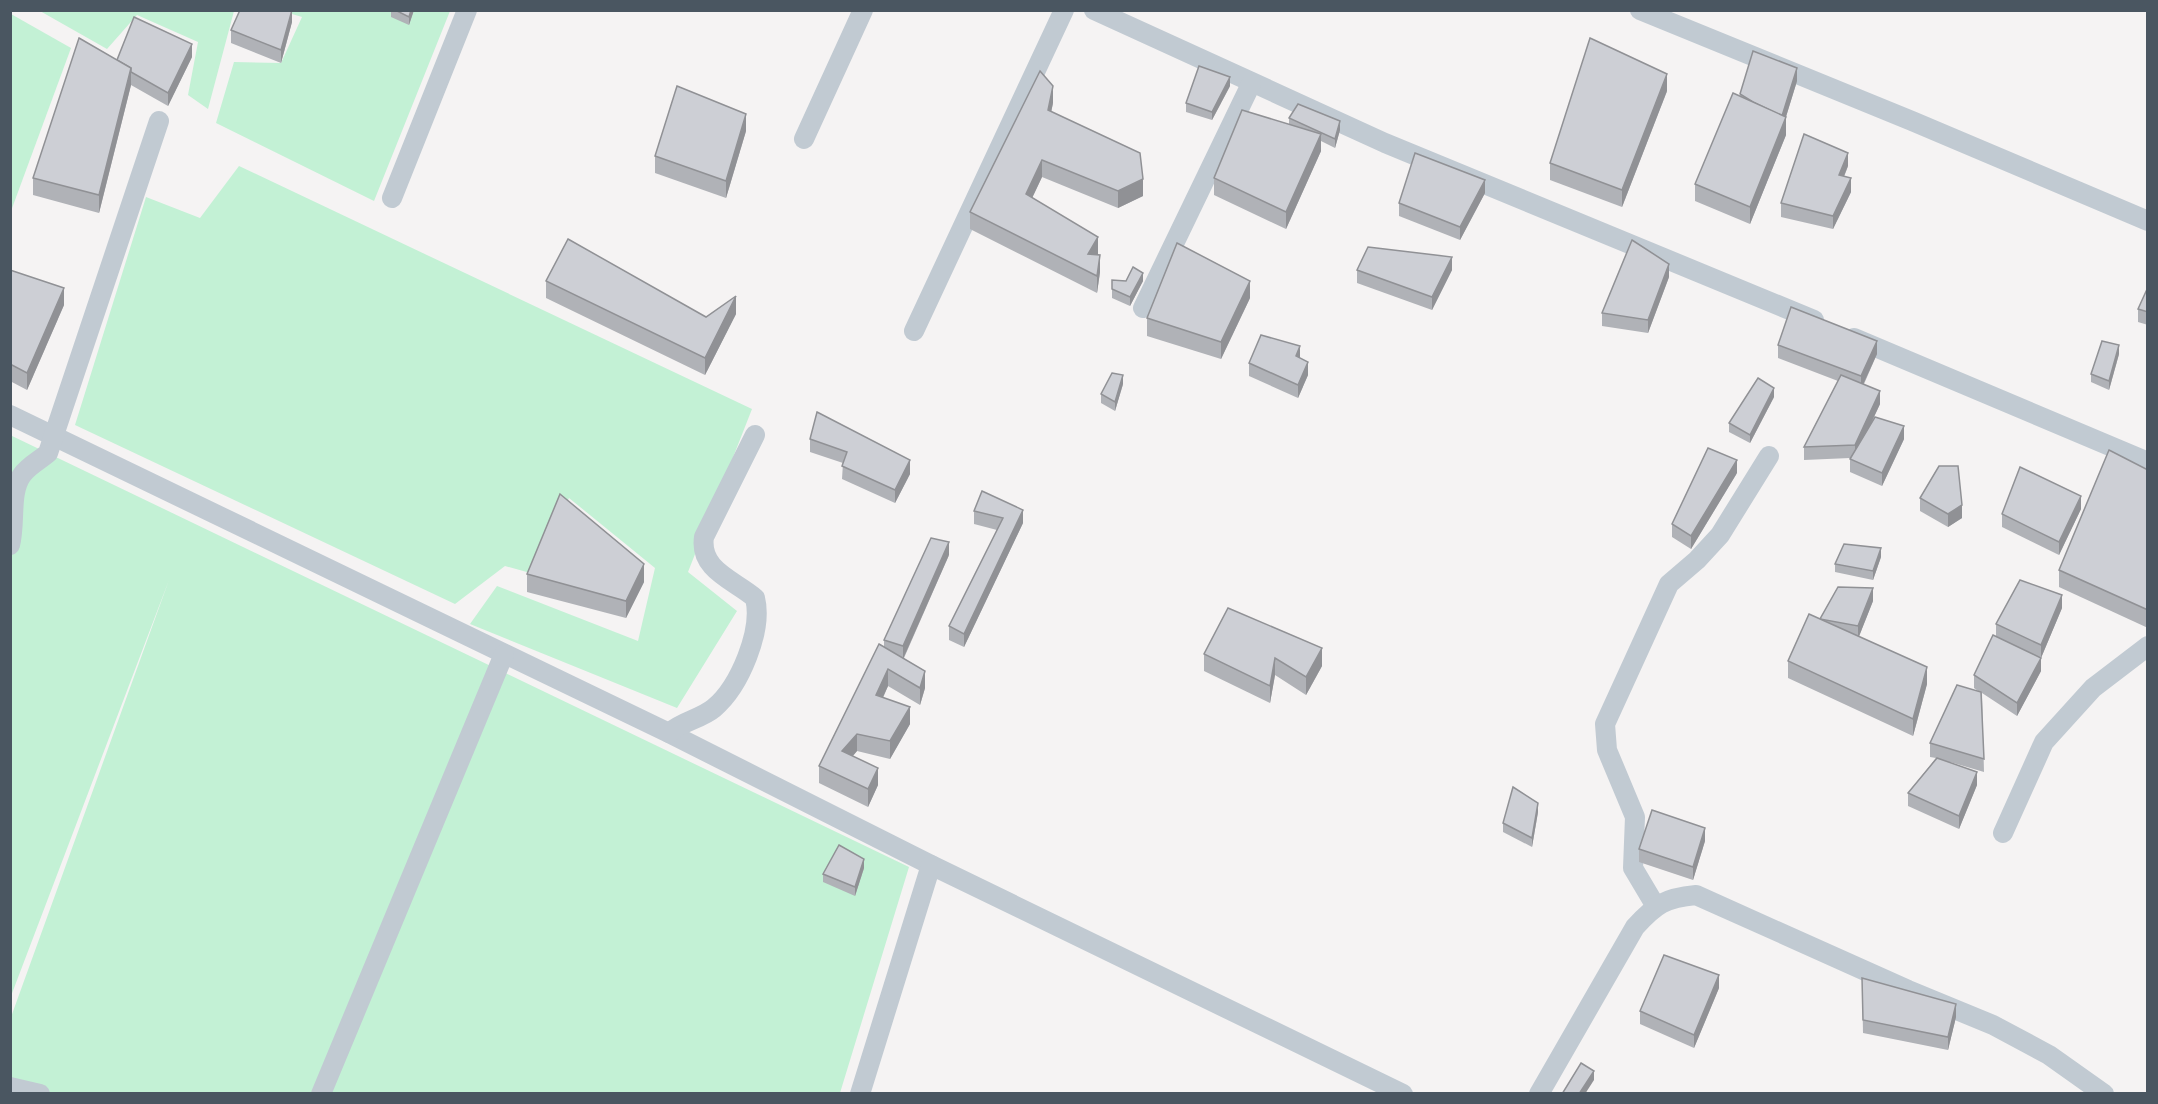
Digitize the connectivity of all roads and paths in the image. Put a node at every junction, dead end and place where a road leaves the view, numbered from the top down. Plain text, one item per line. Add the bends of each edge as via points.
1 (467, 10) edge
2 (863, 10) edge
3 (1064, 10) edge
4 (1094, 10) edge
5 (1640, 10) edge
6 (1251, 84) junction
7 (159, 121) dead end
8 (804, 139) dead end
9 (392, 198) dead end
10 (2148, 221) edge
11 (1143, 308) dead end
12 (914, 331) dead end
13 (10, 415) edge
14 (755, 435) dead end
15 (53, 436) junction
16 (1769, 456) dead end
17 (2148, 462) edge
18 (10, 544) edge
19 (2148, 646) edge
20 (504, 654) junction
21 (669, 733) junction
22 (2003, 833) dead end
23 (931, 865) junction
24 (1655, 905) junction
25 (10, 1087) edge
26 (1401, 1093) edge
27 (40, 1094) edge
28 (321, 1094) edge
29 (860, 1094) edge
30 (1539, 1094) edge
31 (2104, 1094) edge

1 - 9 street
2 - 8 street
3 - 12 street
4 - 6 street
5 - 10 street
6 - 11 street
6 - 17 street
7 - 15 street
13 - 15 street
14 - 21 street via 704,537 703,547 716,572 755,598 756,630 728,693 712,710
15 - 18 street via 48,453 24,473 16,486
15 - 20 street
16 - 24 street via 1720,535 1670,584 1605,724 1607,750 1635,817 1633,868
19 - 22 street via 2093,688 2044,742
20 - 21 street
20 - 28 street
21 - 23 street
23 - 26 street
23 - 29 street
24 - 30 street via 1635,927
24 - 31 street via 1675,897 1696,895 1993,1025 2049,1054
25 - 27 street

